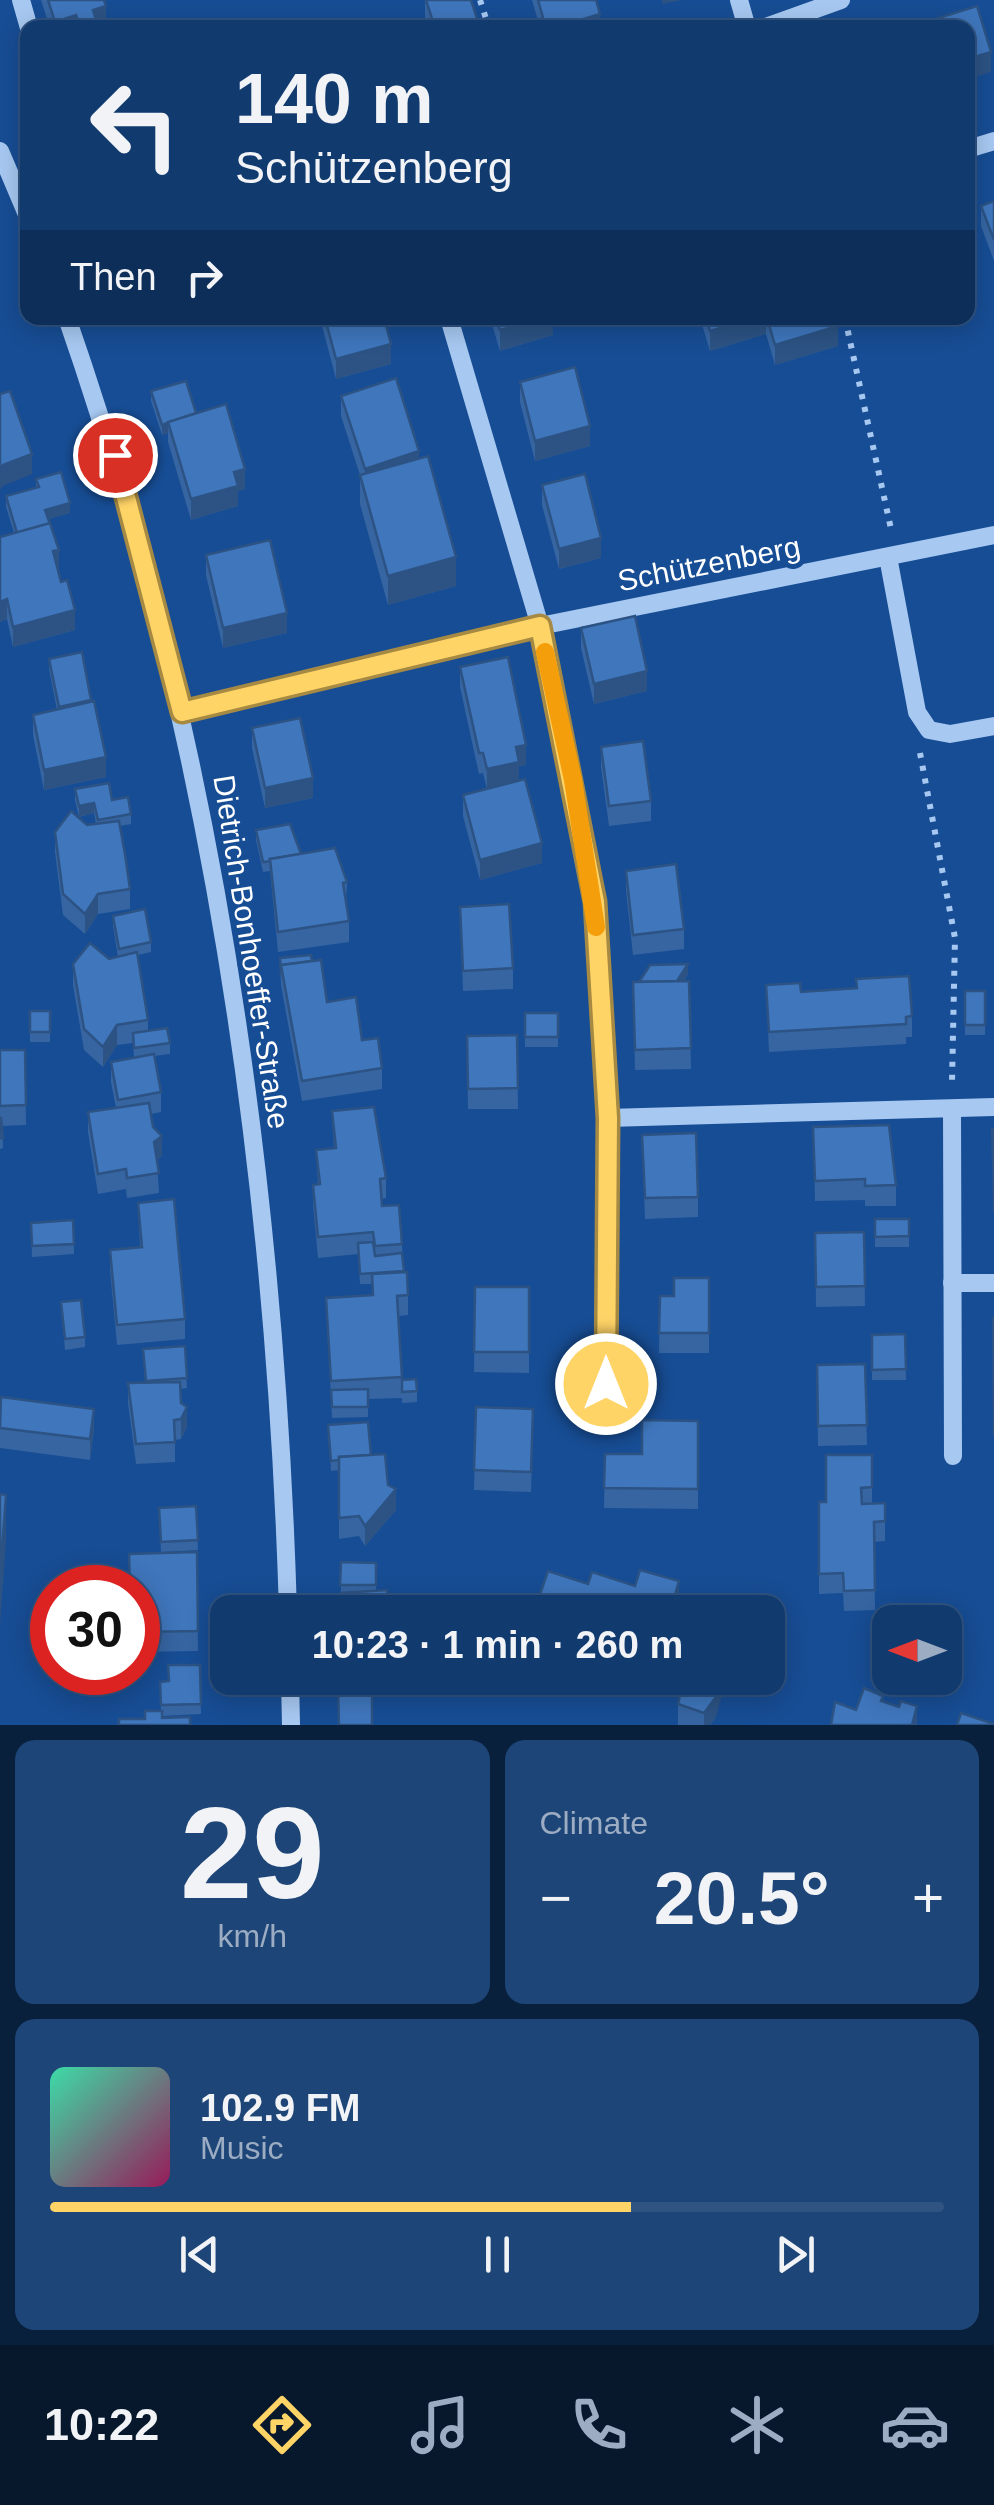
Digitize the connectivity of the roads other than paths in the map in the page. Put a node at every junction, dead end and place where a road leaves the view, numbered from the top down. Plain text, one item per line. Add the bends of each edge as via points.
1 (841, 0) edge
2 (785, 20) edge
3 (0, 151) edge
4 (20, 198) edge
5 (70, 325) edge
6 (451, 325) edge
7 (994, 535) edge
8 (892, 556) junction
9 (540, 626) junction
10 (182, 712) junction
11 (994, 726) edge
12 (994, 1107) edge
13 (952, 1108) junction
14 (608, 1118) junction
15 (994, 1282) edge
16 (952, 1283) junction
17 (606, 1384) dead end
18 (953, 1456) dead end
19 (287, 1595) edge
20 (290, 1695) edge
21 (291, 1725) edge

1 - 2 street
3 - 4 street
5 - 10 street, Dietrich-Bonhoeffer-Straße via 115,455
6 - 9 street
7 - 8 street, Schützenberg
8 - 9 street, Schützenberg
8 - 11 street via 917,712 929,730 950,734
9 - 10 street, Schützenberg
9 - 14 street via 595,902
10 - 19 street, Dietrich-Bonhoeffer-Straße via 250,1093 283,1458
12 - 13 street
13 - 14 street
13 - 16 street
14 - 17 street
15 - 16 street
16 - 18 street
20 - 21 street

